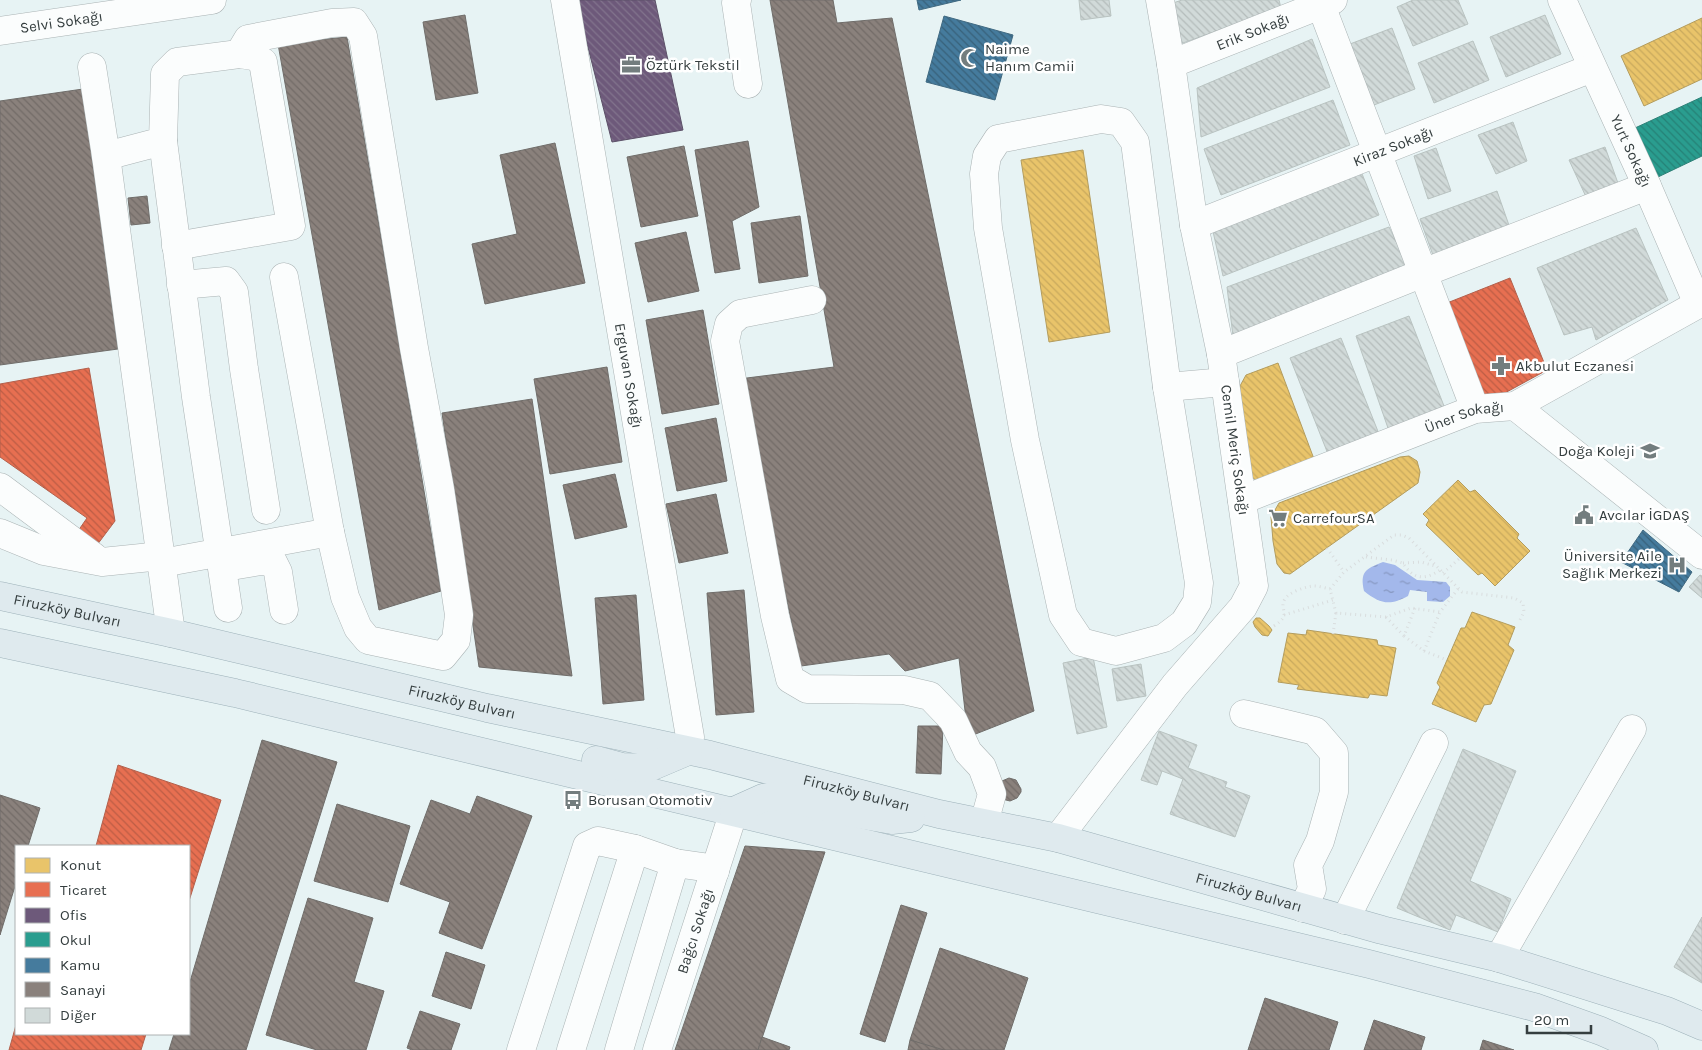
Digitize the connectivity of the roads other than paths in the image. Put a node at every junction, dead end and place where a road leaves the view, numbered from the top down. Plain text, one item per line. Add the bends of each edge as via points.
1 (212, 0) edge
2 (564, 0) edge
3 (737, 0) edge
4 (1160, 0) edge
5 (1562, 0) edge
6 (1324, 2) edge
7 (0, 31) edge
8 (239, 54) junction
9 (1171, 64) junction
10 (92, 67) dead end
11 (1592, 68) junction
12 (748, 84) dead end
13 (163, 141) junction
14 (1377, 153) junction
15 (106, 156) junction
16 (1647, 186) junction
17 (1194, 225) junction
18 (176, 246) junction
19 (1423, 273) junction
20 (284, 277) dead end
21 (181, 284) junction
22 (812, 300) dead end
23 (1700, 303) edge
24 (1221, 354) junction
25 (1225, 382) junction
26 (1167, 387) junction
27 (1515, 406) junction
28 (1475, 409) junction
29 (0, 487) edge
30 (1242, 500) junction
31 (266, 510) dead end
32 (330, 532) junction
33 (0, 533) edge
34 (1702, 555) edge
35 (161, 559) junction
36 (222, 560) junction
37 (102, 562) junction
38 (0, 596) edge
39 (228, 608) dead end
40 (284, 610) dead end
41 (171, 633) junction
42 (0, 643) edge
43 (1244, 714) dead end
44 (1632, 729) dead end
45 (1434, 743) dead end
46 (470, 749) junction
47 (688, 751) junction
48 (734, 811) junction
49 (940, 814) junction
50 (984, 823) junction
51 (1058, 838) junction
52 (635, 849) junction
53 (675, 863) junction
54 (715, 872) junction
55 (1303, 908) junction
56 (1345, 920) junction
57 (1499, 958) junction
58 (1702, 1026) edge
59 (521, 1050) edge
60 (571, 1050) edge
61 (619, 1050) edge
62 (657, 1050) edge
63 (1644, 1050) edge

1 - 7 street, Selvi Sokağı
2 - 47 street, Erguvan Sokağı via 690,737
3 - 12 street
4 - 9 street, Cemil Meriç Sokağı
5 - 11 street, Yurt Sokağı
6 - 9 street, Erik Sokağı
6 - 14 street
8 - 13 street via 177,62 165,74
8 - 18 street via 254,56 263,62 291,226
8 - 32 street via 248,39 332,22 354,22 363,36 459,615 456,640 443,656 368,640 358,628 345,597
9 - 17 street, Cemil Meriç Sokağı
10 - 15 street
11 - 14 street, Kiraz Sokağı
11 - 16 street, Yurt Sokağı
13 - 15 street
13 - 18 street
14 - 17 street, Kiraz Sokağı
14 - 19 street
15 - 35 street
16 - 19 street
16 - 23 street, Yurt Sokağı
17 - 24 street, Cemil Meriç Sokağı
18 - 21 street
19 - 24 street
19 - 28 street
20 - 32 street
21 - 31 street via 226,281 234,292
21 - 36 street
22 - 50 street via 740,314 729,324 725,341 775,616 790,679 807,689 904,690 930,696 953,720 968,752 982,767 992,794
23 - 27 street, Üner Sokağı
24 - 25 street, Cemil Meriç Sokağı
25 - 26 street
25 - 30 street, Cemil Meriç Sokağı
26 - 26 street via 1199,583 1197,602 1184,623 1164,638 1116,651 1081,642 1063,614 1025,440 988,228 984,174 987,156 998,139 1101,119 1121,122 1135,142
27 - 28 street, Üner Sokağı
27 - 34 street
28 - 30 street, Üner Sokağı
29 - 37 street
30 - 51 street, Cemil Meriç Sokağı via 1254,586 1242,607 1175,685
32 - 36 street
33 - 37 street via 44,551
35 - 36 street
35 - 37 street
35 - 41 street
36 - 39 street
36 - 40 street via 273,562 278,572
38 - 41 main road, Firuzköy Bulvarı
41 - 47 main road, Firuzköy Bulvarı via 487,708
42 - 46 main road via 235,693
43 - 55 street via 1315,731 1334,753 1334,792 1320,841 1308,865 1312,889
44 - 57 street
45 - 56 street
46 - 47 main road via 508,743 532,744 622,767 648,768
46 - 48 main road
47 - 49 main road, Firuzköy Bulvarı
48 - 49 main road via 763,798 780,796 892,820
48 - 54 street, Bağcı Sokağı
48 - 63 main road via 1369,964 1534,1007
49 - 50 main road, Firuzköy Bulvarı
50 - 51 main road, Firuzköy Bulvarı
51 - 55 main road, Firuzköy Bulvarı
52 - 53 street
52 - 59 street via 598,841 587,846
52 - 60 street
53 - 54 street
53 - 61 street
54 - 62 street, Bağcı Sokağı
55 - 56 main road, Firuzköy Bulvarı
56 - 57 main road, Firuzköy Bulvarı
57 - 58 main road, Firuzköy Bulvarı via 1667,1011

